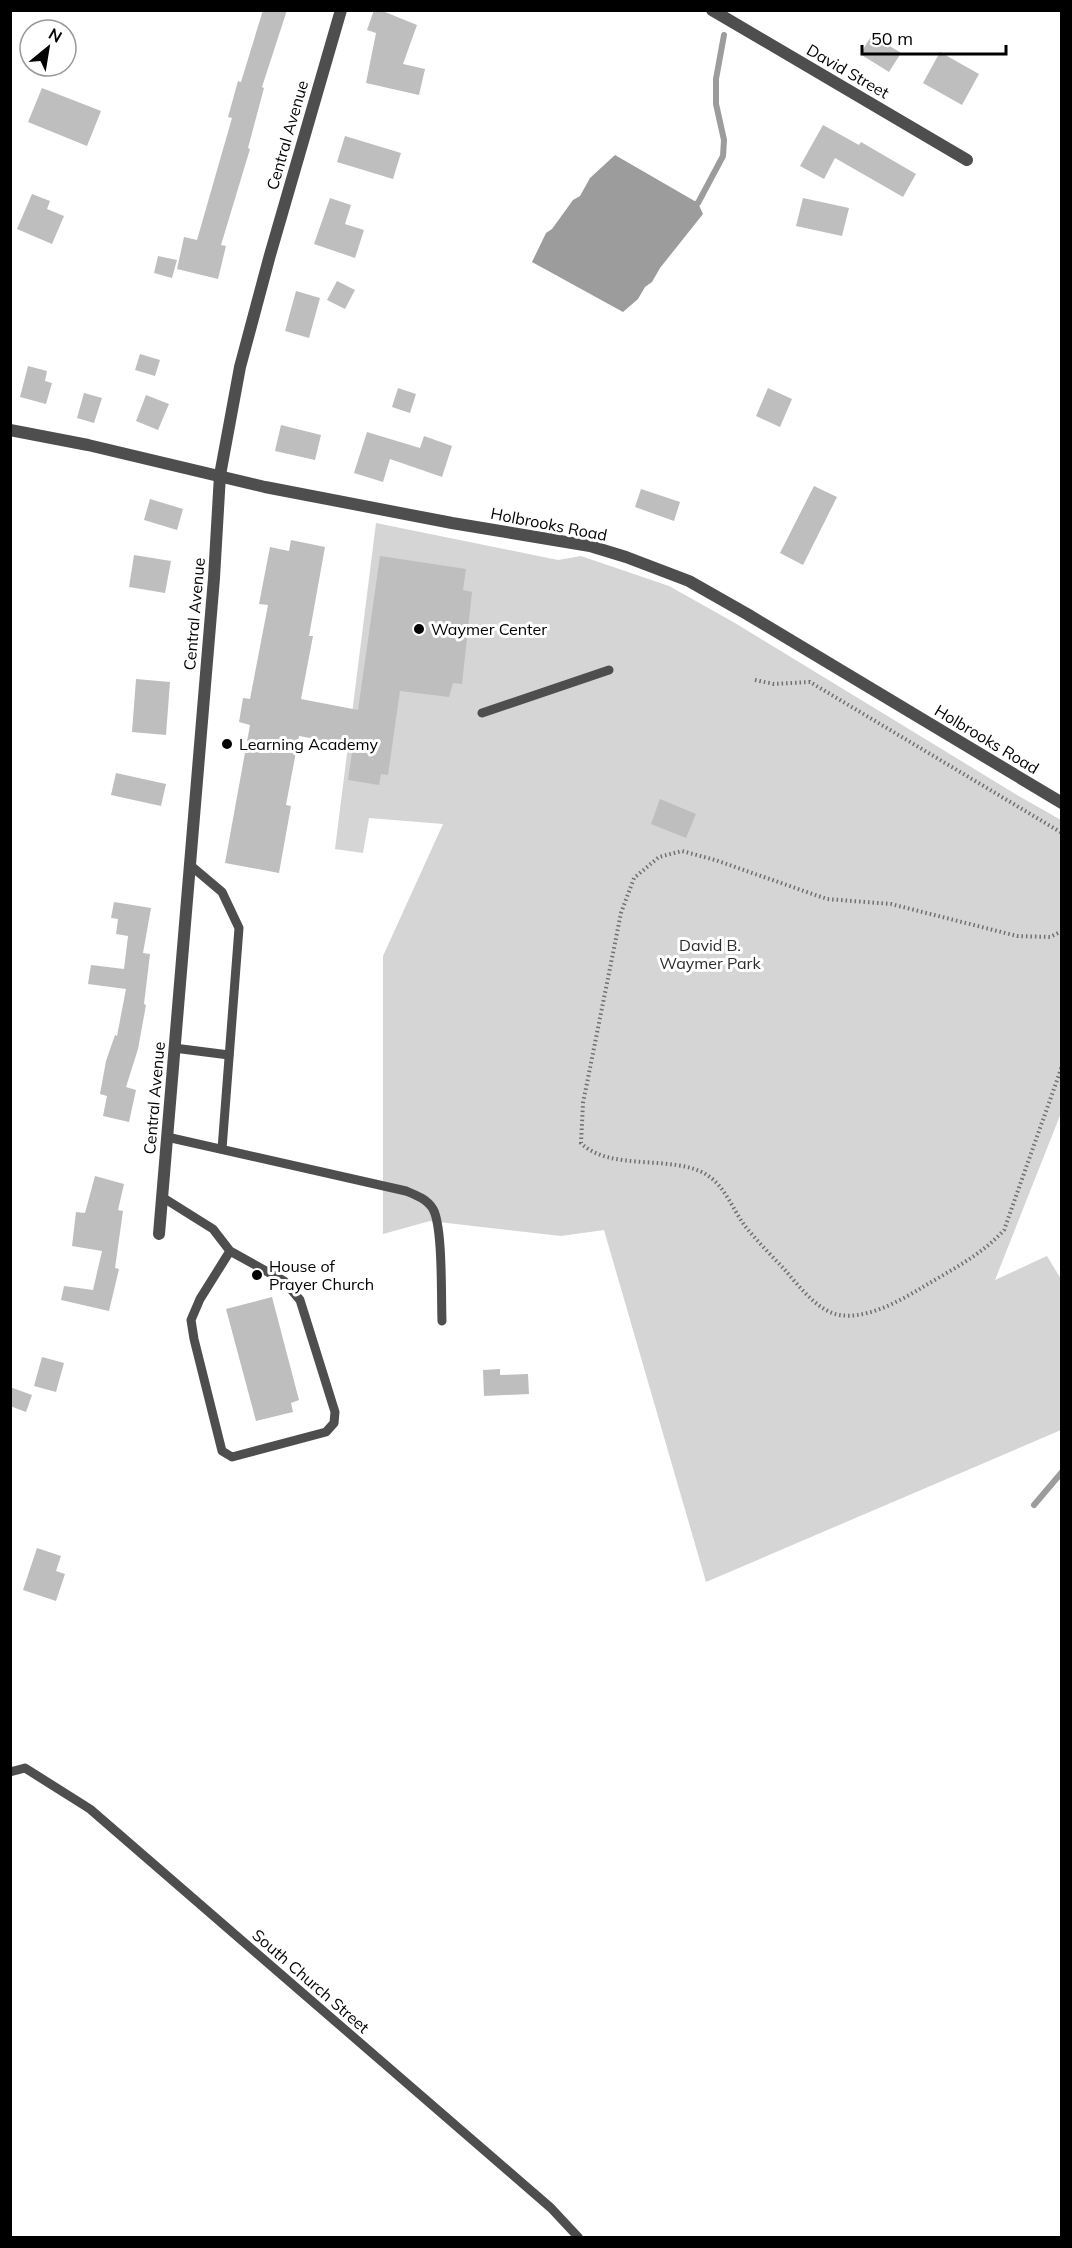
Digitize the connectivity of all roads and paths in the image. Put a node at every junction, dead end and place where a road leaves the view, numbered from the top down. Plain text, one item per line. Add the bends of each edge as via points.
1 (341, 10) edge
2 (712, 10) edge
3 (967, 160) dead end
4 (10, 430) edge
5 (220, 475) junction
6 (609, 670) dead end
7 (755, 680) dead end
8 (482, 713) dead end
9 (1062, 803) edge
10 (1062, 833) edge
11 (190, 866) junction
12 (1062, 931) edge
13 (174, 1048) junction
14 (229, 1055) junction
15 (1062, 1066) edge
16 (167, 1137) junction
17 (222, 1149) junction
18 (162, 1197) junction
19 (159, 1234) dead end
20 (230, 1251) junction
21 (442, 1321) dead end
22 (10, 1772) edge
23 (579, 2238) edge

1 - 5 street, Central Avenue via 243,356
2 - 3 street, David Street
4 - 5 street, Holbrooks Road
5 - 9 street, Holbrooks Road via 452,523 590,546 667,571 747,614
5 - 11 street, Central Avenue
6 - 8 lane
7 - 10 path via 774,684 810,682
11 - 13 street, Central Avenue
11 - 14 lane via 222,892 239,928
12 - 15 path via 1050,937 1017,936 891,904 827,899 682,851 659,858 634,878 621,913 583,1103 580,1143 588,1151 603,1156 690,1168 708,1175 745,1226 808,1296 833,1313 857,1315 895,1304 991,1245 1004,1230
13 - 14 lane
13 - 16 street, Central Avenue
14 - 17 lane
16 - 17 lane
16 - 18 street, Central Avenue
17 - 21 lane via 421,1197 433,1209 438,1233
18 - 19 street, Central Avenue
18 - 20 lane via 213,1228
20 - 20 lane via 191,1320 222,1451 232,1457 326,1432 334,1423 335,1412 300,1300 284,1281
22 - 23 lane, South Church Street via 25,1768 90,1809 551,2208

